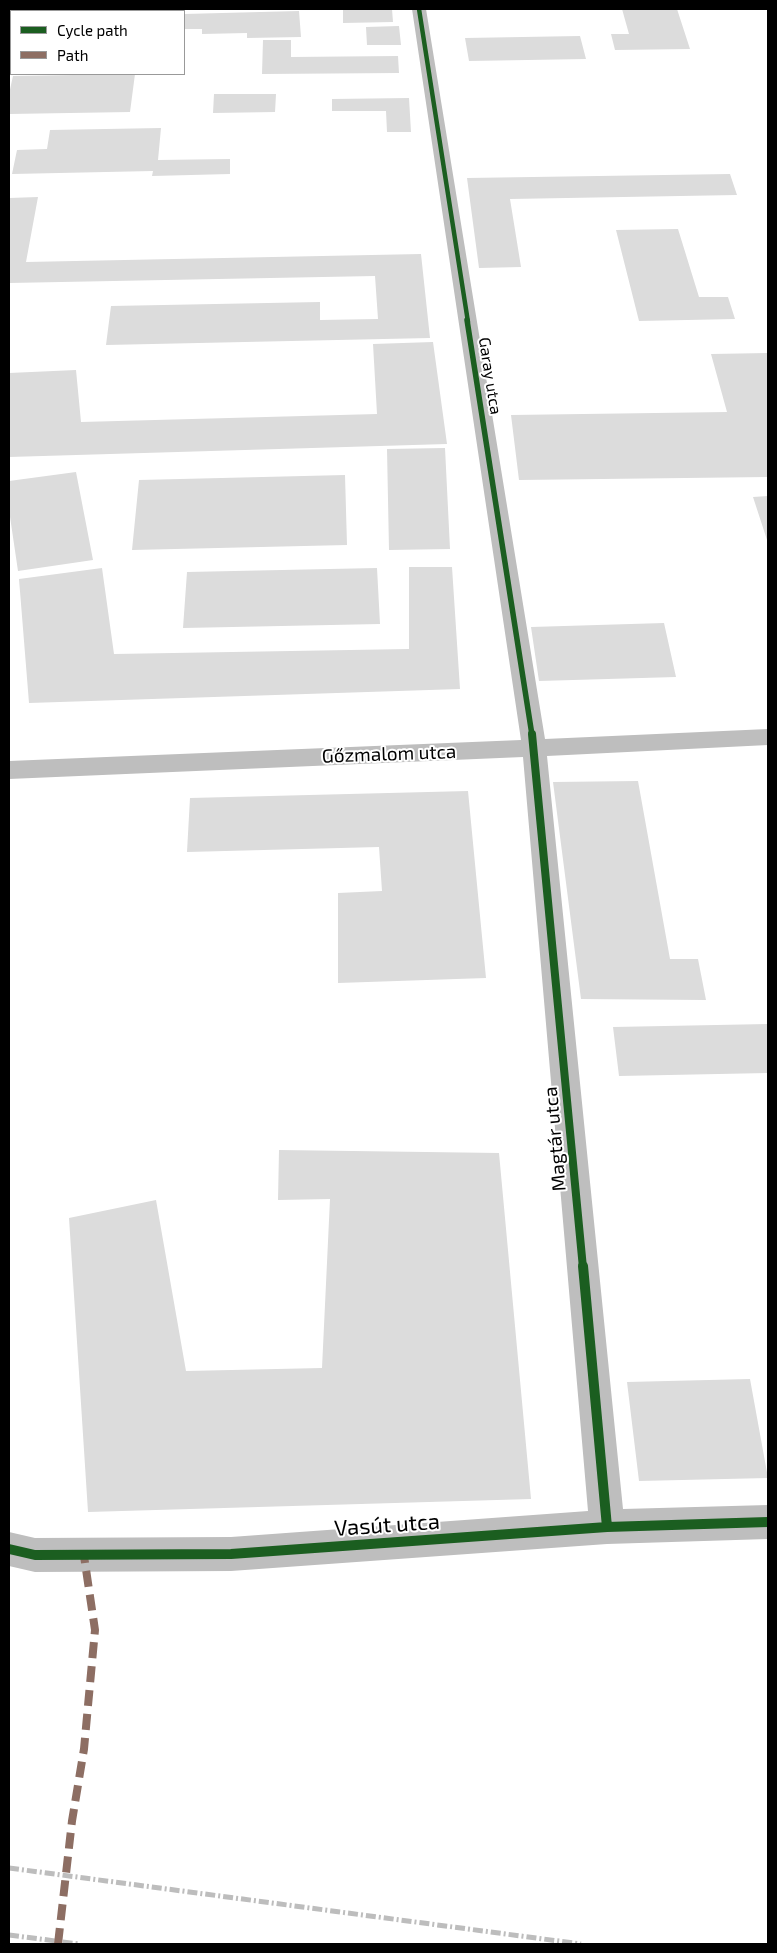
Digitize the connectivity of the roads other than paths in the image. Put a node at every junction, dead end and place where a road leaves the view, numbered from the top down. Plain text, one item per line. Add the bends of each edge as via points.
1 (419, 9) edge
2 (768, 737) edge
3 (534, 748) junction
4 (9, 770) edge
5 (768, 1522) edge
6 (607, 1527) junction
7 (9, 1549) edge

1 - 3 street, Garay utca
2 - 3 street, Gőzmalom utca
3 - 4 street, Gőzmalom utca
3 - 6 street, Magtár utca
5 - 6 street, Vasút utca
6 - 7 street, Vasút utca via 231,1554 65,1556 35,1555

